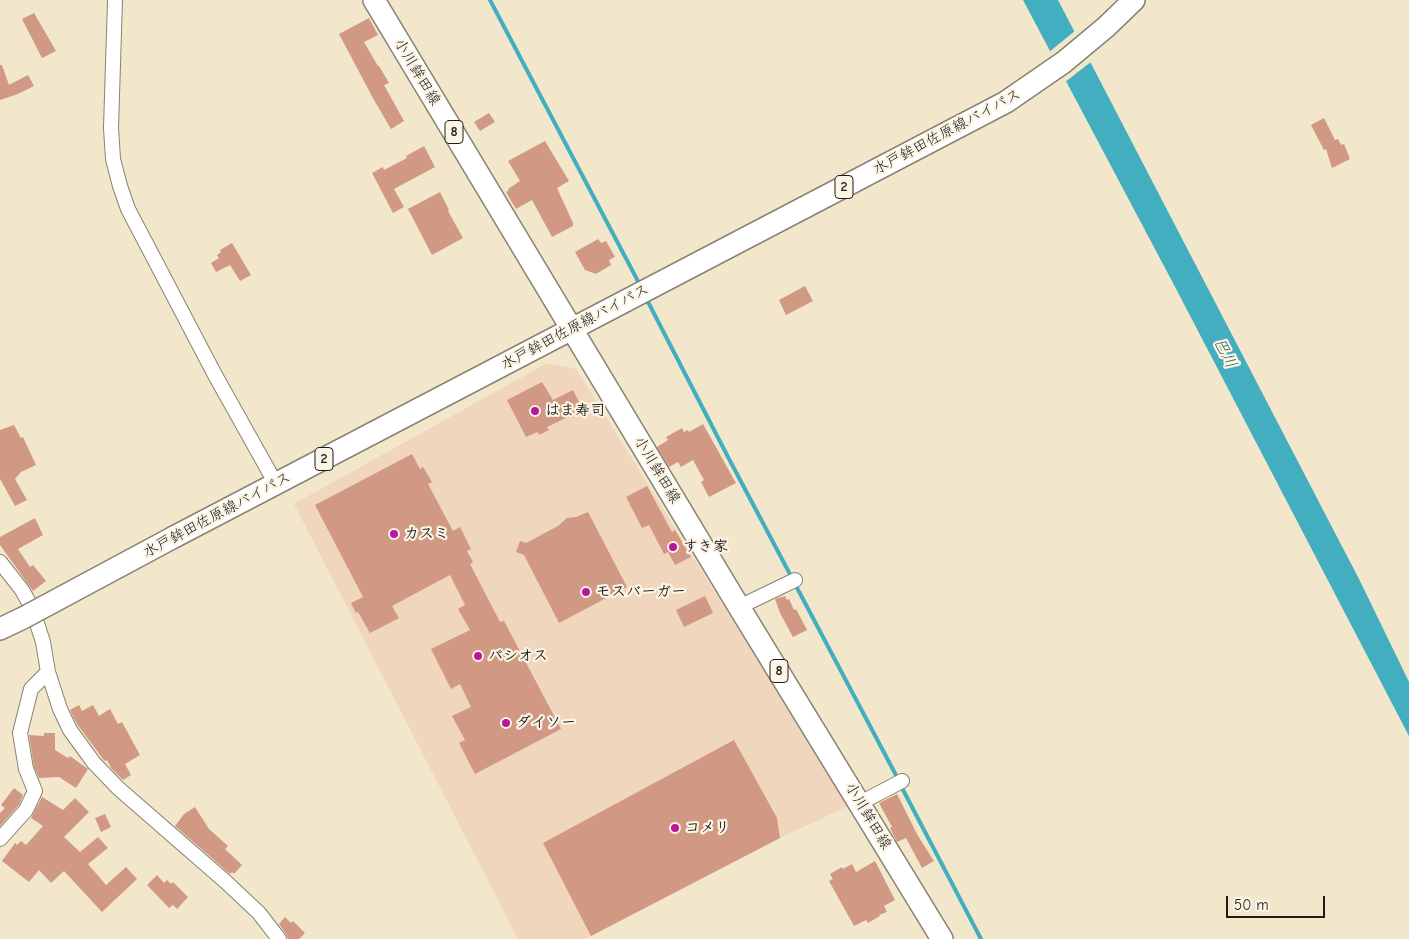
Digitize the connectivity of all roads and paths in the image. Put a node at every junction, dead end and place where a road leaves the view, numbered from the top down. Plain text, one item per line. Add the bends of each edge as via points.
1 (115, 0) edge
2 (374, 0) edge
3 (1134, 0) edge
4 (572, 329) junction
5 (276, 484) junction
6 (0, 562) edge
7 (792, 581) dead end
8 (739, 607) junction
9 (0, 630) edge
10 (48, 672) junction
11 (899, 782) dead end
12 (860, 803) junction
13 (0, 839) edge
14 (280, 939) edge
15 (942, 939) edge

1 - 5 street via 111,128 113,159 120,186 128,209
2 - 4 main road, 小川鉾田線 / 8
3 - 4 main road, 水戸鉾田佐原線バイパス / 2 via 1064,62 1006,102
4 - 5 main road, 水戸鉾田佐原線バイパス / 2
4 - 8 main road, 小川鉾田線 / 8
5 - 9 main road, 水戸鉾田佐原線バイパス / 2, bridge
6 - 10 street via 32,608
7 - 8 street
8 - 12 main road, 小川鉾田線 / 8
10 - 13 street via 31,689 20,733 26,769 35,791 26,810
10 - 14 street via 70,730 94,763 259,913
11 - 12 street
12 - 15 main road, 小川鉾田線 / 8

